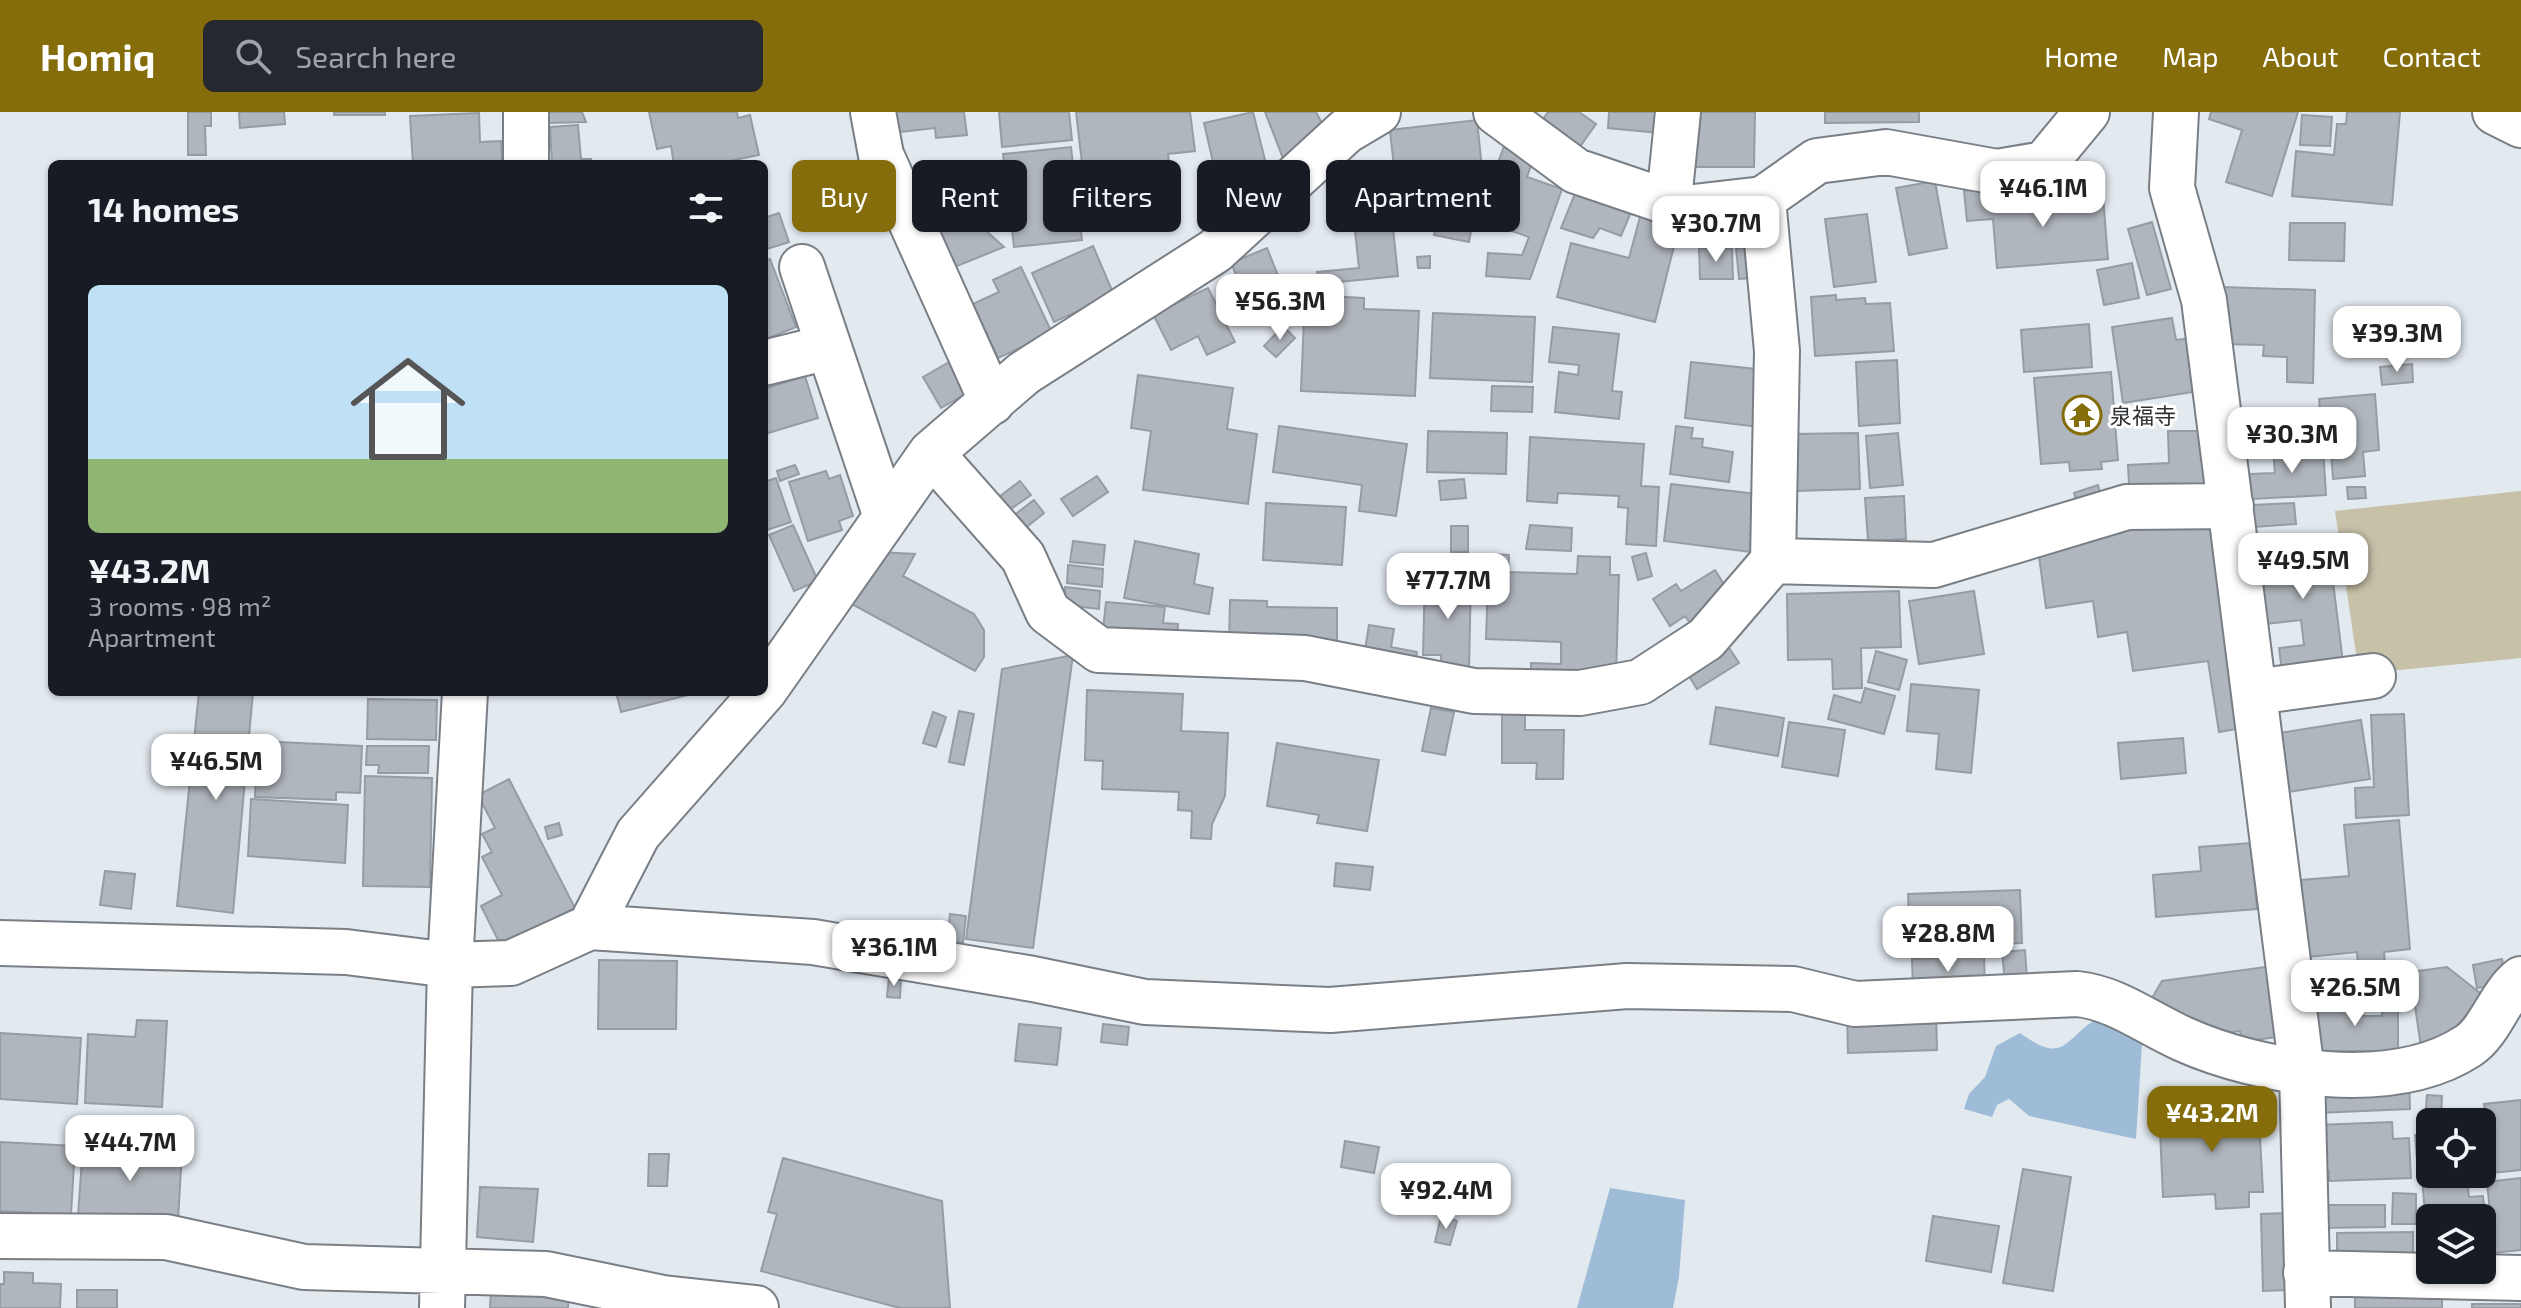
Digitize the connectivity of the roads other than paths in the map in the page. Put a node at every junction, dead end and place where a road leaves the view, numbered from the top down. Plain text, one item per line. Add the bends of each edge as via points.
1 (526, 112) edge
2 (873, 112) edge
3 (1378, 112) edge
4 (1496, 112) edge
5 (1678, 112) edge
6 (2087, 112) edge
7 (2176, 112) edge
8 (2495, 112) edge
9 (2521, 125) edge
10 (526, 160) edge
11 (1763, 199) junction
12 (1669, 200) junction
13 (802, 267) dead end
14 (829, 347) junction
15 (768, 362) edge
16 (992, 402) junction
17 (931, 453) junction
18 (2231, 506) junction
19 (886, 517) junction
20 (1773, 561) junction
21 (2373, 676) dead end
22 (768, 686) edge
23 (2254, 692) junction
24 (465, 696) edge
25 (760, 696) edge
26 (590, 927) junction
27 (0, 943) edge
28 (450, 965) junction
29 (2521, 979) edge
30 (2302, 1072) junction
31 (0, 1236) edge
32 (2521, 1278) edge
33 (443, 1289) edge
34 (2307, 1290) edge
35 (756, 1308) edge

1 - 10 street
2 - 16 street via 881,155
3 - 16 street via 1346,131 1215,251 1024,373
4 - 12 street via 1576,171
5 - 12 street
6 - 11 street via 2044,164 1997,172 1886,152 1817,161
7 - 18 street via 2172,188 2204,300
8 - 9 street
11 - 12 street via 1685,208
11 - 20 street via 1777,351
13 - 14 street
14 - 15 street
14 - 19 street
16 - 17 street
17 - 19 street
17 - 20 street via 1023,557 1048,612 1099,650 1305,658 1474,691 1580,693 1640,682 1706,639
18 - 20 street via 2127,507 1934,565
18 - 23 street
19 - 22 street
21 - 23 street
23 - 30 street
24 - 28 street
25 - 26 street via 638,834
26 - 28 street via 511,963
26 - 30 street via 813,942 1145,1002 1330,1010 1627,986 1793,989 1855,1004 2077,994 2101,997 2236,1059
27 - 28 street via 346,952
28 - 33 street
29 - 30 street via 2471,1044 2434,1064 2396,1072
30 - 34 street
31 - 33 street via 166,1237 304,1267
32 - 34 street
33 - 35 street via 546,1274 663,1298

